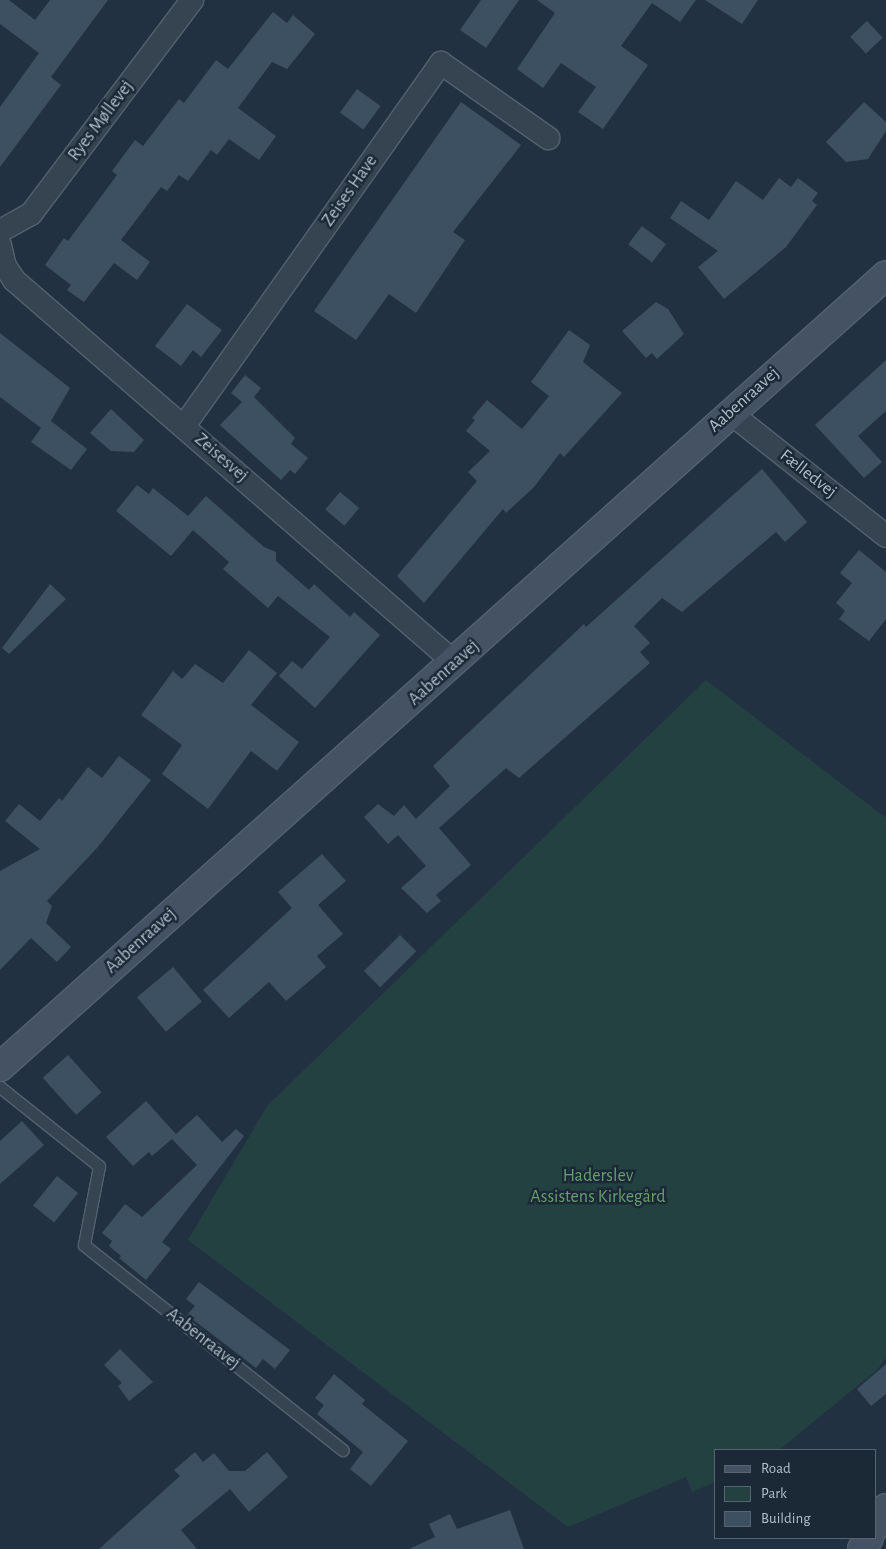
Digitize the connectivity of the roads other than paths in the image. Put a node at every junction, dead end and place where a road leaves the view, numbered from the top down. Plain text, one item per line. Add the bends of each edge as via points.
1 (192, 0) edge
2 (548, 138) dead end
3 (0, 231) edge
4 (2, 260) edge
5 (886, 275) edge
6 (730, 412) junction
7 (184, 426) junction
8 (886, 536) edge
9 (455, 663) junction
10 (0, 1067) edge
11 (0, 1087) edge
12 (343, 1450) dead end
13 (886, 1508) edge
14 (876, 1525) edge

1 - 3 street, Ryes Møllevej via 32,214
2 - 7 street, Zeises Have via 441,63
4 - 7 street, Zeisesvej via 14,280
5 - 6 street, Aabenraavej
6 - 8 street, Fælledvej
6 - 9 street, Aabenraavej
7 - 9 street, Zeisesvej
9 - 10 street, Aabenraavej
11 - 12 lane, Aabenraavej via 99,1166 84,1245
13 - 14 street

